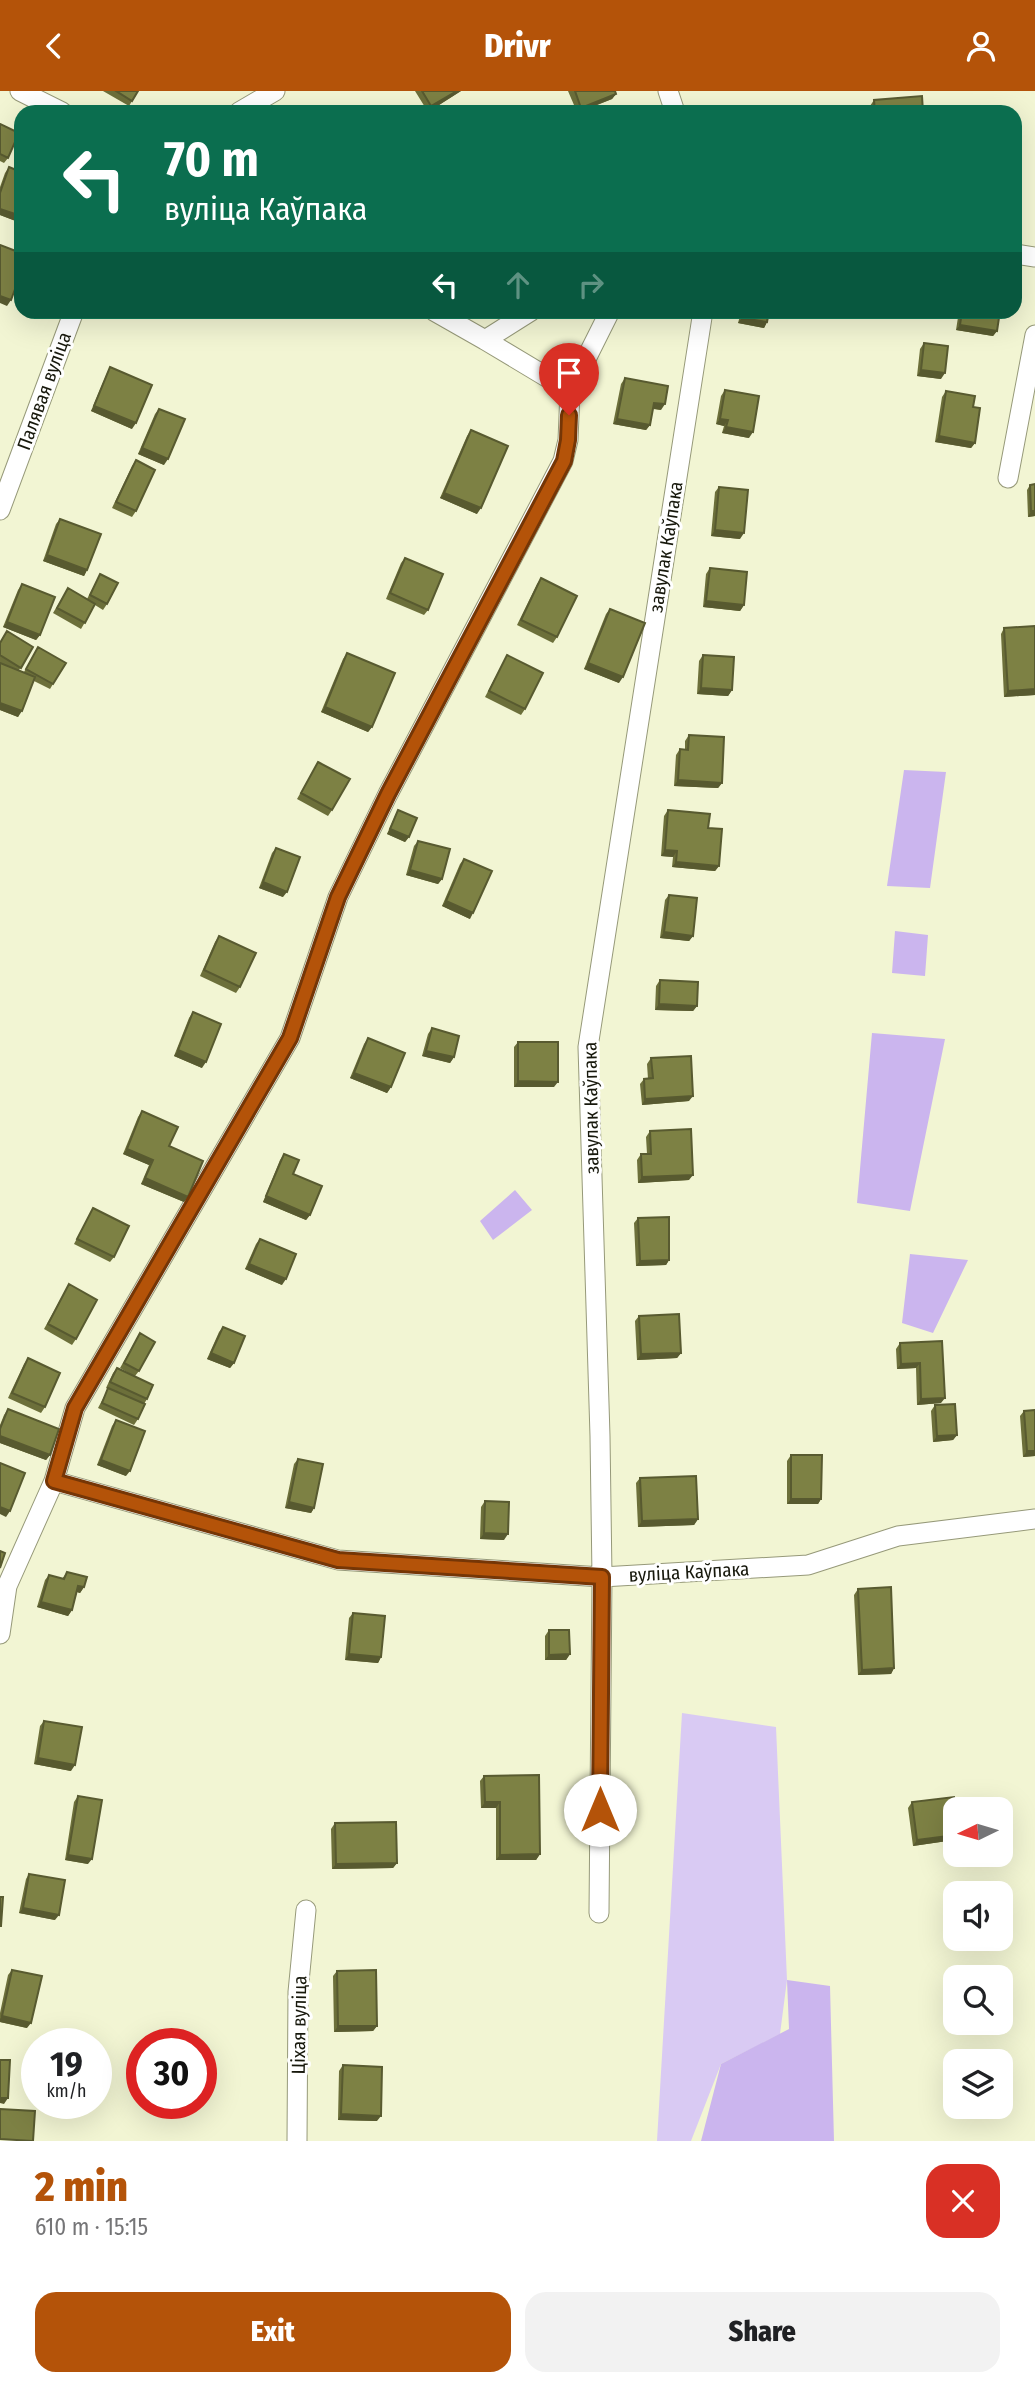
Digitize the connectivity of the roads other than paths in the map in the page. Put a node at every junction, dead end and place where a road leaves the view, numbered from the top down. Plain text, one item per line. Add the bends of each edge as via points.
1 (20, 91) edge
2 (275, 91) edge
3 (48, 105) edge
4 (252, 105) edge
5 (71, 319) edge
6 (448, 319) edge
7 (518, 319) edge
8 (606, 319) edge
9 (702, 319) edge
10 (1035, 335) edge
11 (485, 340) junction
12 (570, 391) junction
13 (1008, 478) dead end
14 (0, 510) edge
15 (54, 1481) junction
16 (1035, 1519) edge
17 (602, 1577) junction
18 (0, 1634) edge
19 (306, 1910) dead end
20 (599, 1913) dead end
21 (297, 2141) edge

1 - 3 street
2 - 4 street
5 - 14 street, Палявая вуліца
6 - 11 street
7 - 11 street
8 - 12 street
9 - 17 street, завулак Каўпака via 588,1047
10 - 13 street
11 - 12 street
12 - 15 street via 564,461 338,897 290,1038 75,1408
15 - 17 street, вуліца Каўпака via 338,1560
15 - 18 street via 7,1585
16 - 17 street, вуліца Каўпака via 898,1536 808,1565
17 - 20 street, завулак Каўпака
19 - 21 street, Ціхая вуліца via 298,1992

